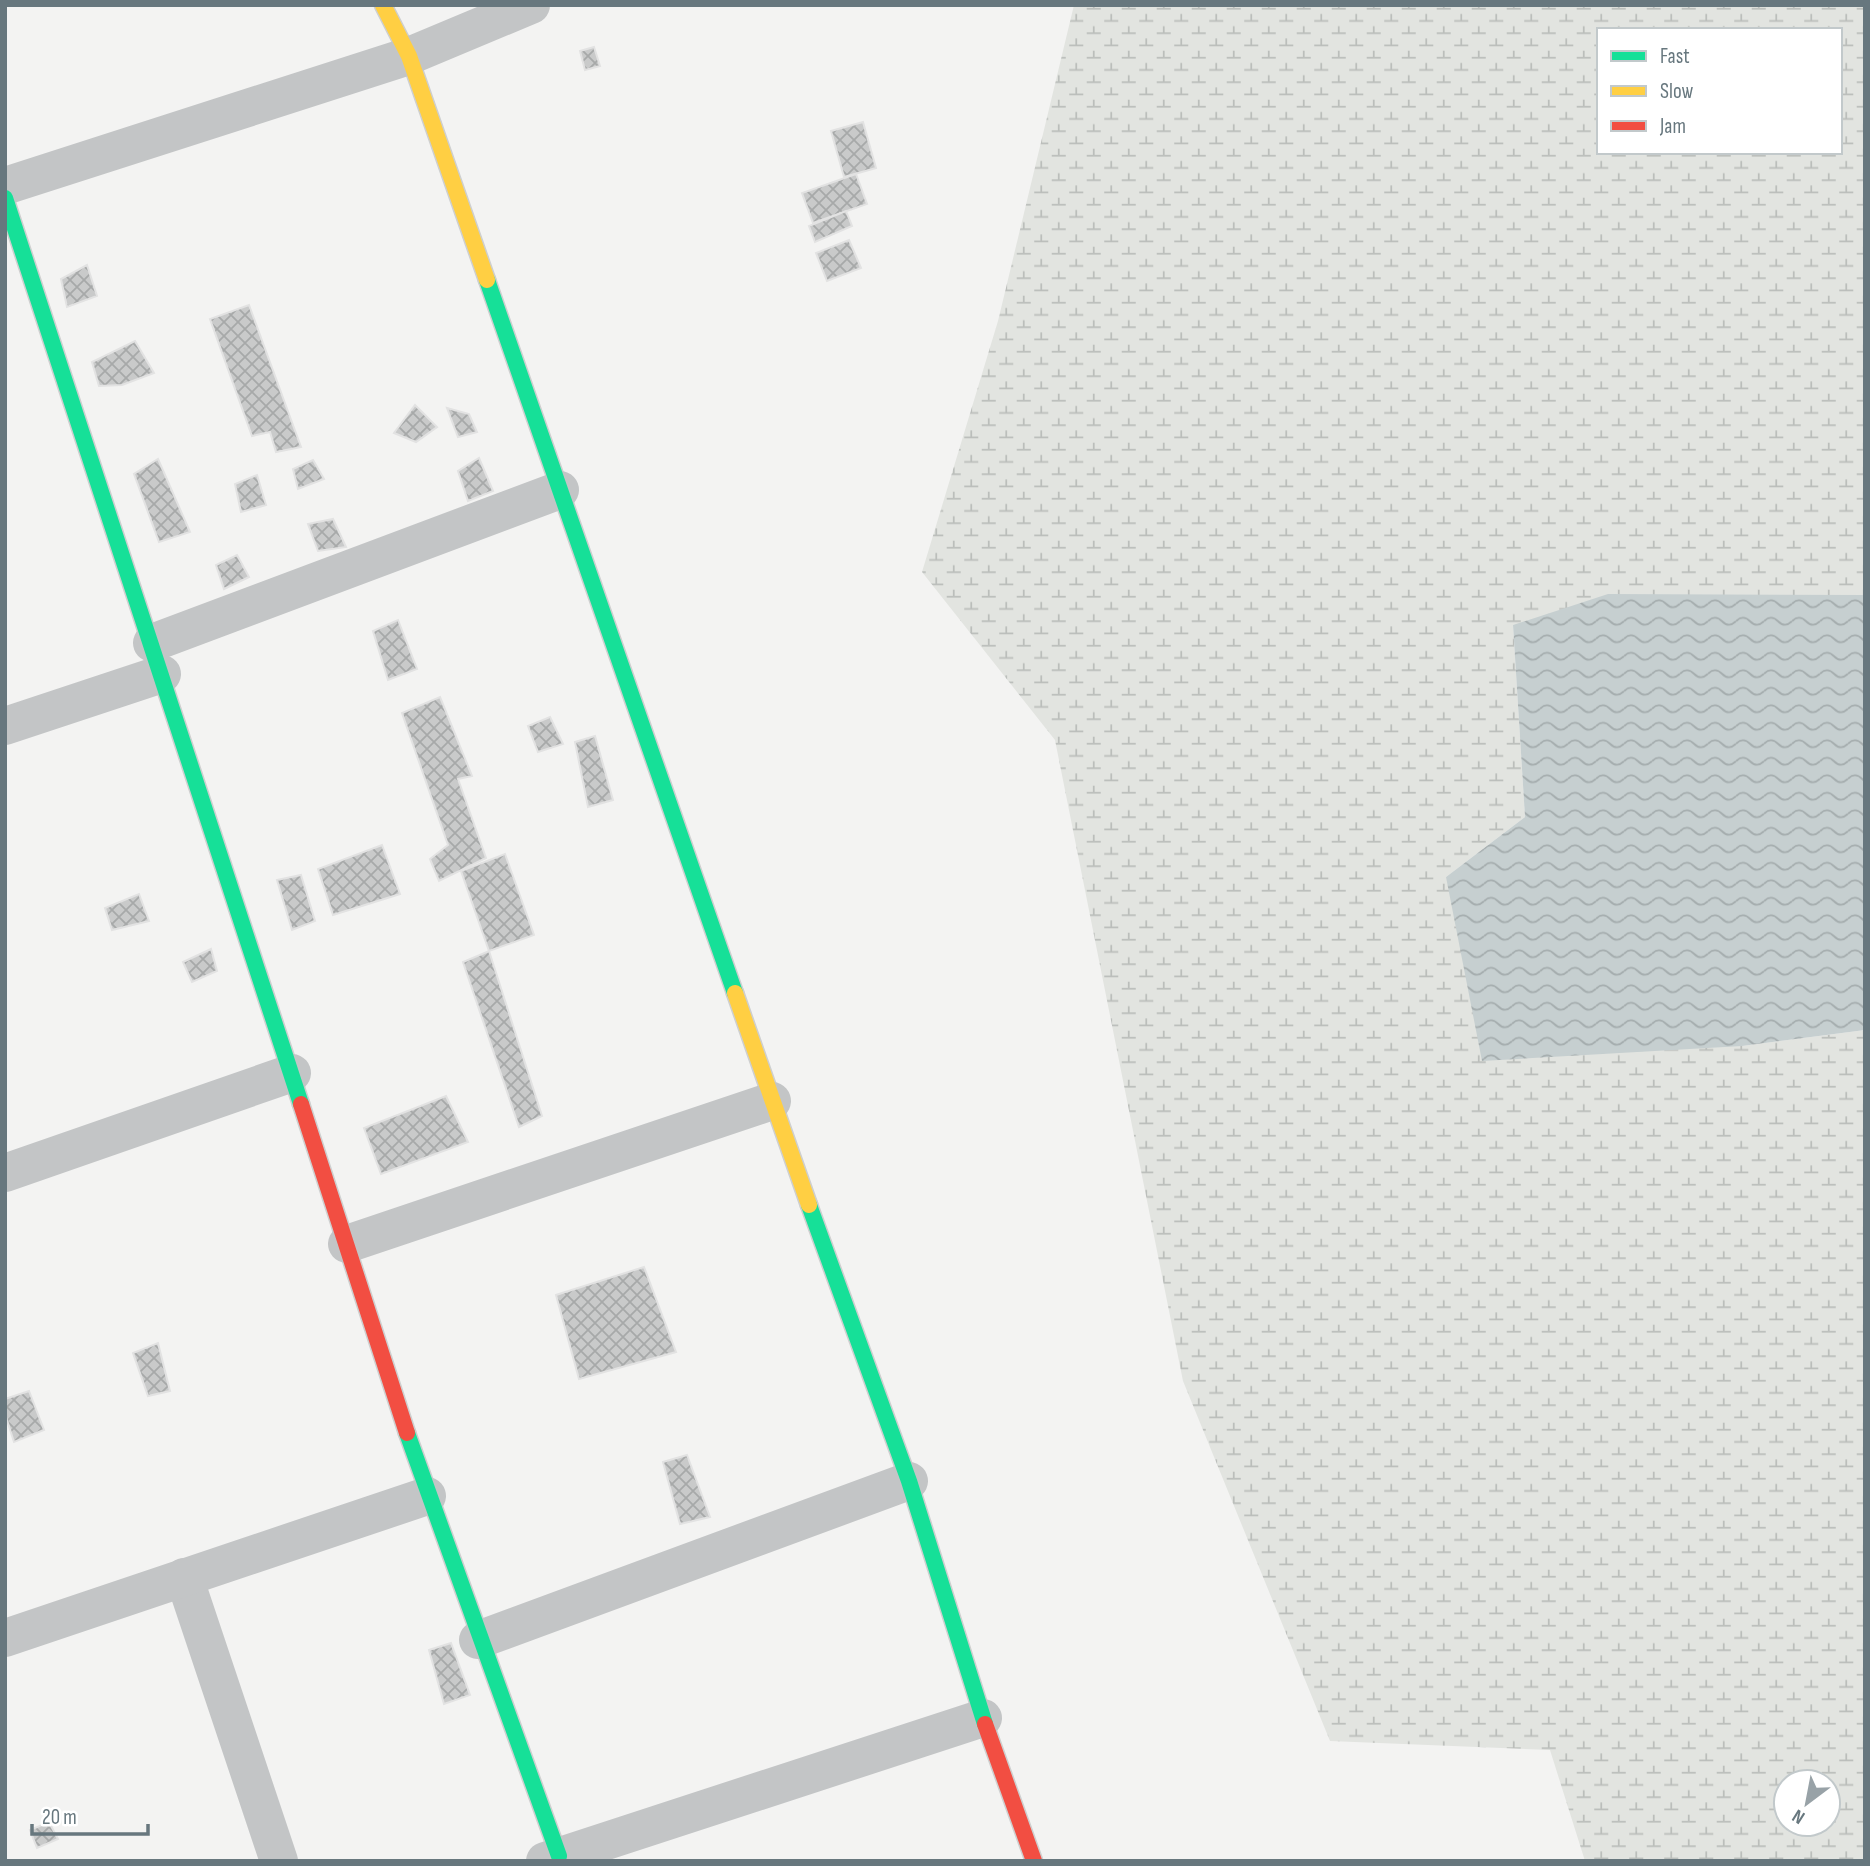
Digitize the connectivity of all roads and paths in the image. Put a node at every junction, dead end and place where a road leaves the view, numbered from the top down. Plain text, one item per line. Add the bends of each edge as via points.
1 (383, 5) edge
2 (531, 5) edge
3 (409, 56) junction
4 (5, 186) edge
5 (5, 198) edge
6 (560, 490) junction
7 (157, 659) junction
8 (5, 726) edge
9 (292, 1073) junction
10 (772, 1101) junction
11 (5, 1174) edge
12 (347, 1244) junction
13 (909, 1481) junction
14 (427, 1496) junction
15 (184, 1577) junction
16 (5, 1637) edge
17 (478, 1640) junction
18 (983, 1718) junction
19 (552, 1859) edge
20 (279, 1861) edge
21 (1034, 1861) edge

1 - 3 street
2 - 3 street
3 - 4 street
3 - 6 street
5 - 7 street
6 - 7 street
6 - 10 street
7 - 8 street
7 - 9 street
9 - 11 street
9 - 12 street
10 - 12 street
10 - 13 street
12 - 14 street
13 - 17 street
13 - 18 street
14 - 15 street
14 - 17 street
15 - 16 street
15 - 20 street
17 - 19 street
18 - 19 street
18 - 21 street

